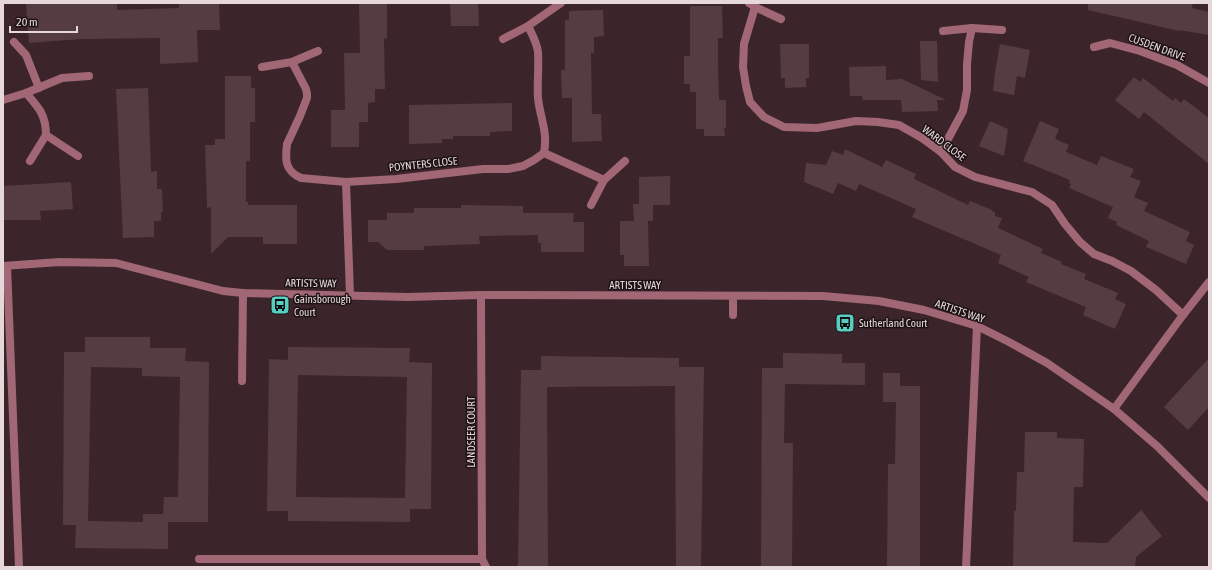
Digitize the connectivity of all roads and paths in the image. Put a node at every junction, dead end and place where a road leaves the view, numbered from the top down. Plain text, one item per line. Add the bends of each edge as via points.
1 (561, 3) edge
2 (752, 5) edge
3 (781, 19) dead end
4 (528, 26) junction
5 (972, 28) junction
6 (1002, 30) dead end
7 (943, 31) dead end
8 (503, 39) dead end
9 (14, 42) dead end
10 (1094, 48) dead end
11 (318, 51) dead end
12 (292, 62) junction
13 (262, 67) dead end
14 (89, 76) dead end
15 (1209, 83) edge
16 (39, 88) junction
17 (26, 93) junction
18 (3, 100) edge
19 (46, 135) junction
20 (941, 152) junction
21 (544, 153) junction
22 (78, 156) dead end
23 (30, 161) dead end
24 (625, 161) dead end
25 (604, 180) junction
26 (346, 182) junction
27 (591, 205) dead end
28 (5, 266) edge
29 (1209, 282) edge
30 (243, 293) junction
31 (350, 295) junction
32 (481, 295) junction
33 (733, 296) junction
34 (1183, 314) junction
35 (732, 315) dead end
36 (977, 326) junction
37 (242, 381) dead end
38 (1114, 409) junction
39 (1209, 498) edge
40 (199, 559) dead end
41 (482, 559) junction
42 (19, 567) edge
43 (486, 567) edge
44 (966, 567) edge

1 - 4 street
2 - 3 street, WARD CLOSE
2 - 20 street, WARD CLOSE via 744,44 743,67 750,102 764,117 784,127 817,128 856,121 899,125
4 - 8 street
4 - 21 street via 538,50 538,98 545,132
5 - 6 street
5 - 7 street
5 - 20 street via 963,111
9 - 16 street via 26,55
10 - 15 street, CUSDEN DRIVE via 1110,43 1140,51 1177,65
11 - 12 street
12 - 13 street
12 - 26 street, POYNTERS CLOSE via 306,89 307,98 287,144 286,161 289,170 301,178
14 - 16 street via 62,78
16 - 17 street
17 - 18 street
17 - 19 street via 39,108 46,123
19 - 22 street
19 - 23 street
20 - 34 street, WARD CLOSE via 956,167 975,176 1032,192 1052,205 1080,242 1094,254 1131,271
21 - 25 street
21 - 26 street, POYNTERS CLOSE via 524,166 508,169
24 - 25 street
25 - 27 street
26 - 31 street
28 - 30 street, ARTISTS WAY via 60,262 116,263 223,291
28 - 42 street
29 - 34 street
30 - 31 street, ARTISTS WAY
30 - 37 street
31 - 32 street, ARTISTS WAY
32 - 33 street, ARTISTS WAY
32 - 41 street, LANDSEER COURT
33 - 35 street
33 - 36 street, ARTISTS WAY via 823,296 879,301 924,310
34 - 38 street
36 - 38 street, ARTISTS WAY via 1047,363
36 - 44 street
38 - 39 street, ARTISTS WAY
40 - 41 street
41 - 43 street, LANDSEER COURT

